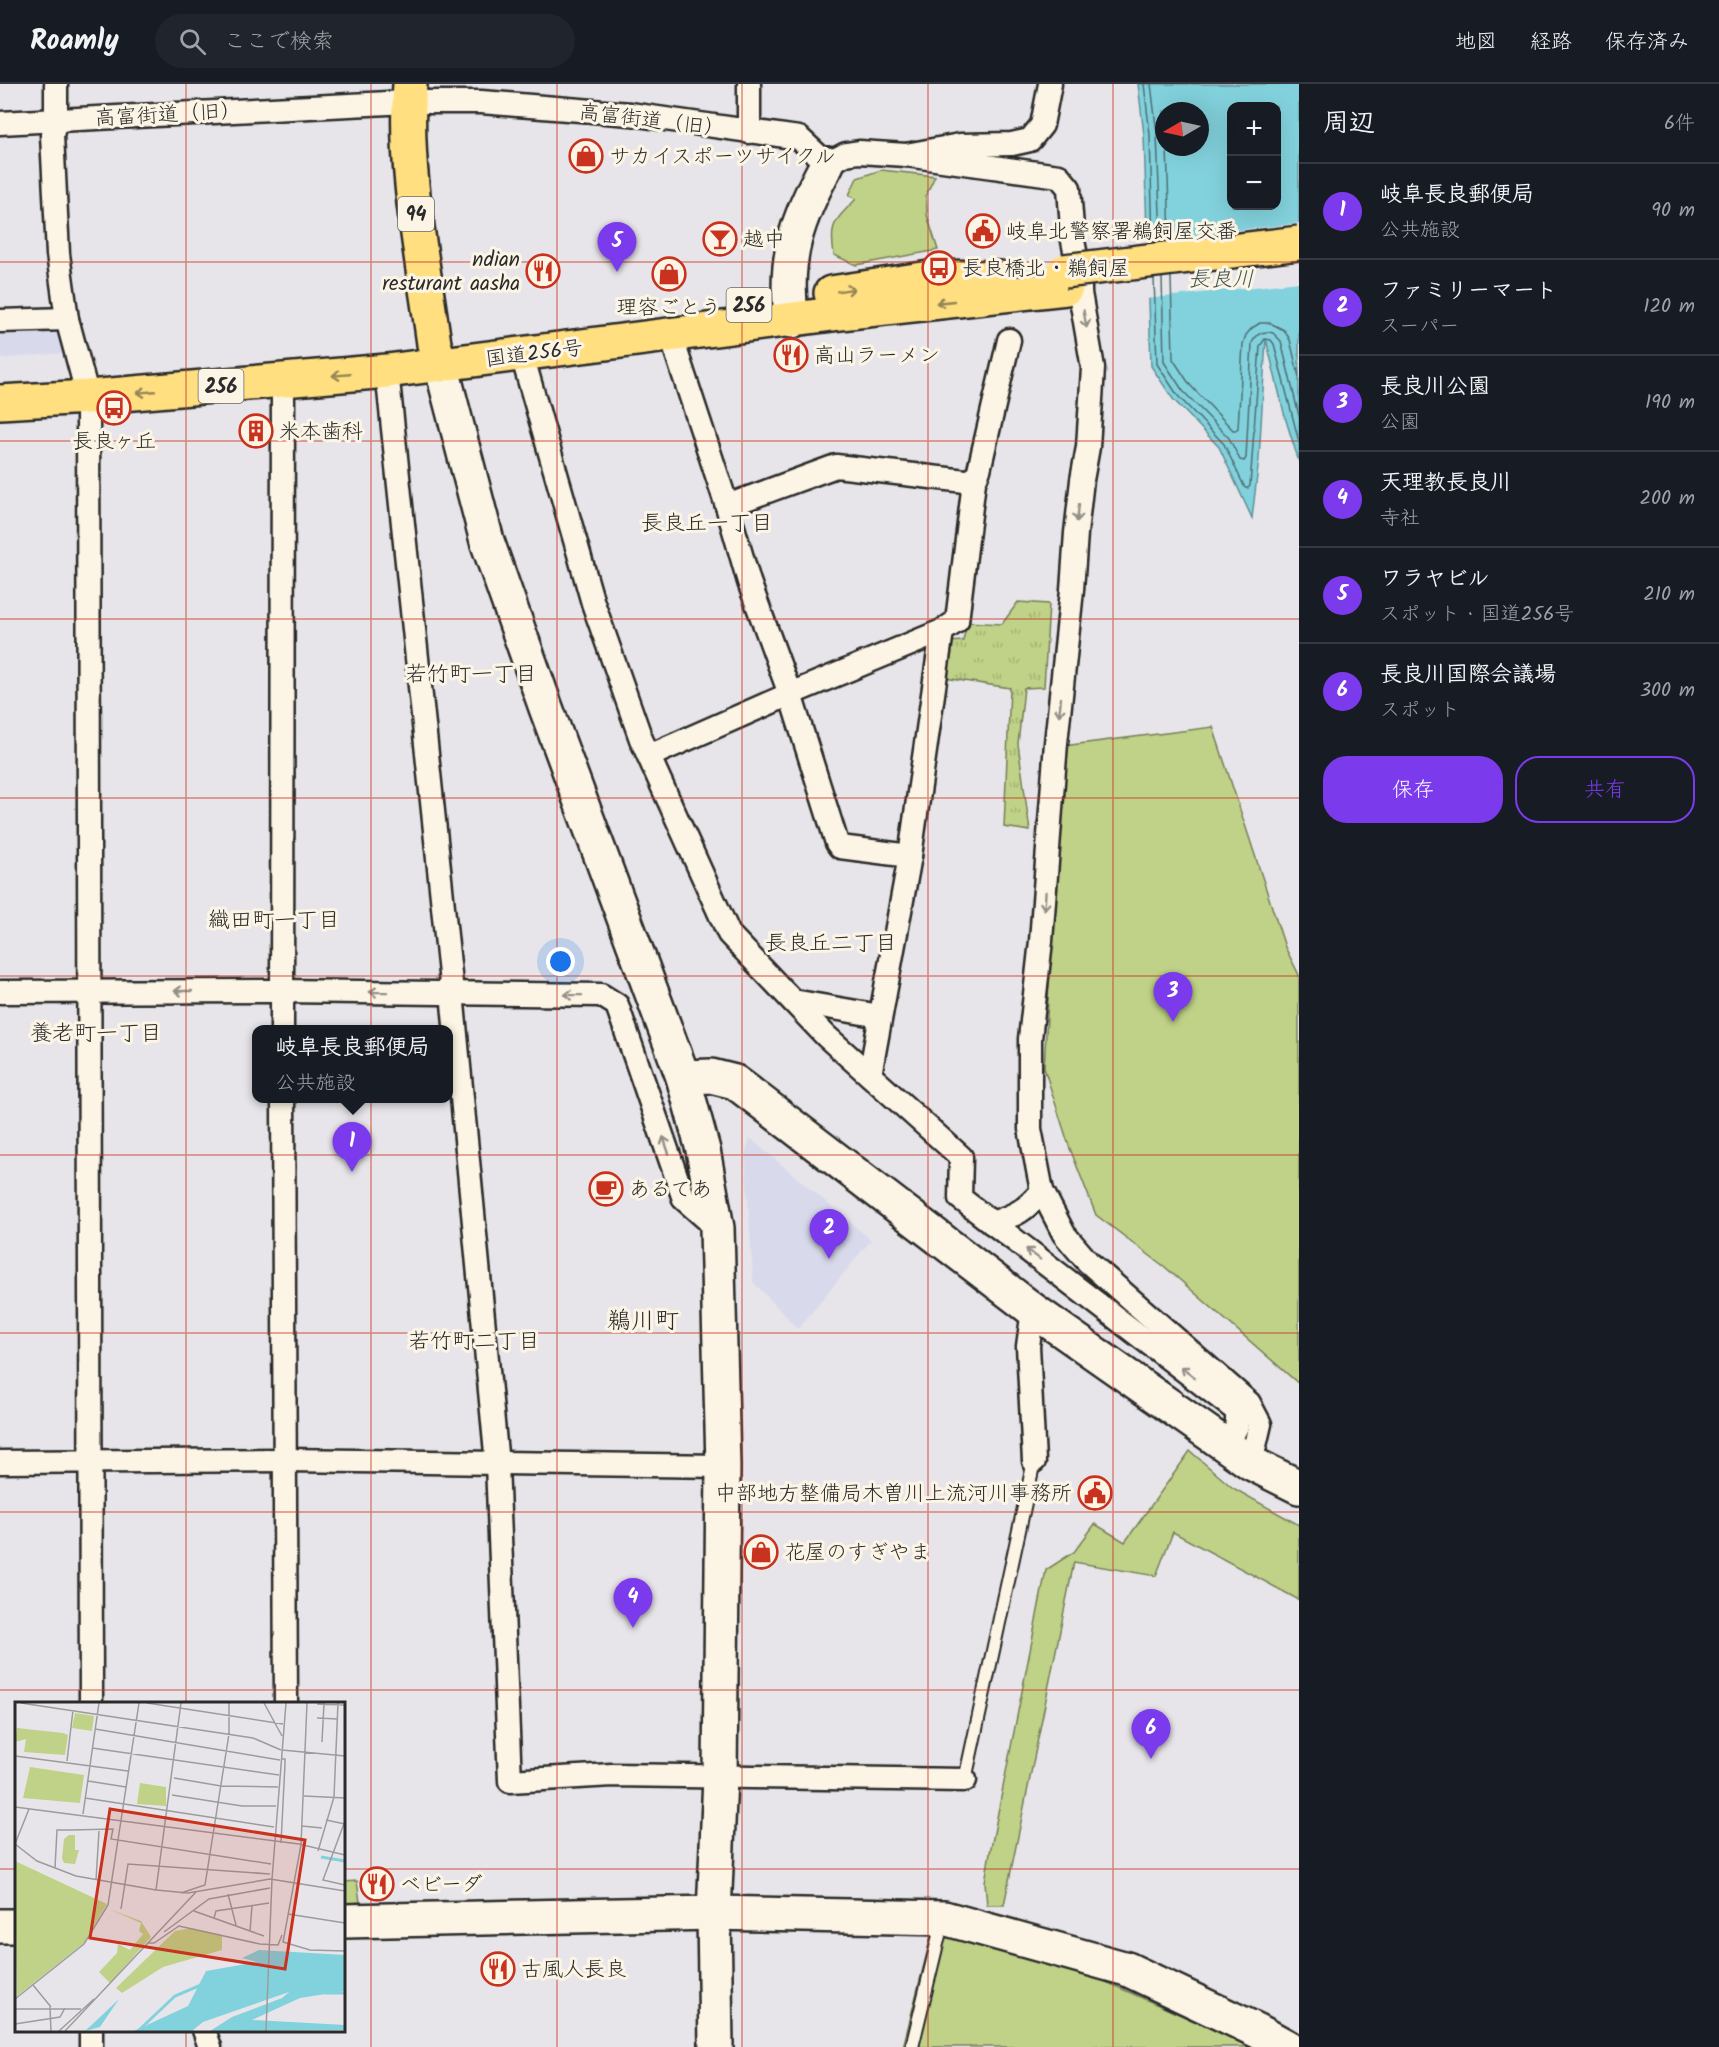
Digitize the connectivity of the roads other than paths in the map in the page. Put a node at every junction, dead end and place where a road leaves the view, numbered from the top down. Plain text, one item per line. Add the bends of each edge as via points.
1 (56, 84) edge
2 (749, 84) edge
3 (1050, 84) edge
4 (409, 93) edge
5 (56, 120) junction
6 (0, 123) edge
7 (749, 132) junction
8 (906, 155) junction
9 (827, 164) junction
10 (1299, 243) edge
11 (1299, 261) edge
12 (1068, 267) junction
13 (790, 310) junction
14 (67, 319) junction
15 (0, 321) edge
16 (671, 336) junction
17 (1009, 340) dead end
18 (438, 355) junction
19 (522, 355) junction
20 (387, 371) junction
21 (283, 381) junction
22 (0, 382) edge
23 (85, 387) junction
24 (0, 402) edge
25 (974, 482) junction
26 (727, 506) junction
27 (942, 632) junction
28 (790, 694) junction
29 (649, 756) junction
30 (910, 856) junction
31 (88, 990) junction
32 (282, 991) junction
33 (0, 992) edge
34 (452, 993) junction
35 (793, 1001) junction
36 (880, 1016) junction
37 (282, 1025) edge
38 (870, 1076) junction
39 (683, 1077) junction
40 (283, 1103) edge
41 (1042, 1191) junction
42 (992, 1223) junction
43 (717, 1228) junction
44 (1033, 1310) junction
45 (1239, 1455) junction
46 (90, 1460) junction
47 (286, 1460) junction
48 (1034, 1461) joint
49 (0, 1462) edge
50 (497, 1464) junction
51 (723, 1466) junction
52 (1299, 1487) edge
53 (91, 1702) edge
54 (286, 1702) edge
55 (720, 1778) junction
56 (965, 1780) joint
57 (714, 1914) junction
58 (944, 1918) junction
59 (345, 1921) edge
60 (204, 2032) edge
61 (210, 2047) edge
62 (716, 2047) edge
63 (912, 2047) edge
64 (1287, 2047) edge

1 - 5 street
2 - 7 street
3 - 8 street via 1042,125 1030,140 960,145
4 - 5 street, 高富街道（旧）
4 - 7 street, 高富街道（旧） via 630,114
4 - 18 main road, 94 via 413,190
5 - 6 street, 高富街道（旧）
5 - 14 street via 52,135 58,254
7 - 9 street, 高富街道（旧） via 799,138
8 - 9 street via 859,152
8 - 12 street via 1059,176 1069,188
9 - 13 street via 809,197 795,237 788,269
10 - 12 main road, 256, bridge
11 - 12 main road, 256
12 - 13 main road, 国道256号 / 256 via 833,314
12 -> 41 street via 1080,275 1093,368 1030,1039 1030,1129
13 - 16 main road, 国道256号 / 256
13 - 18 main road, 国道256号 / 256 via 679,315
14 - 15 street
14 - 23 street
16 - 19 main road, 国道256号 / 256
16 - 26 street
17 - 25 street
18 - 19 main road, 国道256号 / 256
18 - 20 main road, 国道256号 / 256
18 - 23 main road, 国道256号 / 256
18 - 39 street via 487,541
19 - 29 street via 593,603
20 -> 21 main road, 国道256号 / 256
20 - 34 street
21 -> 23 main road, 国道256号 / 256
21 - 32 street
22 - 23 main road, 国道256号 / 256
23 - 24 main road, 国道256号 / 256
23 - 31 street
25 - 26 street via 836,466
25 - 27 street via 957,621
26 - 28 street via 749,582
27 - 28 street
27 - 30 street
28 - 29 street
28 - 30 street via 837,843 840,847
29 - 35 street via 729,934
30 - 36 street
32 -> 31 street
31 - 33 street
31 - 46 street
34 -> 32 street
32 - 37 street
43 -> 34 street via 684,1199 616,1005 601,995
34 - 50 street
35 - 36 street
35 - 38 street
36 - 38 street
38 - 42 street via 961,1157 960,1198
39 - 43 street via 703,1150
39 - 44 street via 711,1076 735,1082
40 - 47 street
41 - 42 street via 1016,1215
41 - 45 street via 1064,1234 1088,1262 1249,1403 1260,1424
45 -> 42 street via 1237,1411
43 - 51 street
44 - 45 street
44 - 48 street via 1028,1346
45 - 52 street
46 - 47 street
46 - 49 street
46 - 53 street
47 - 50 street
47 - 54 street
48 - 56 lane
50 - 51 street
50 - 55 street via 510,1781 612,1775
51 - 55 street
55 - 56 street
55 - 57 street
57 - 58 street
57 - 59 street
57 - 62 street
58 - 63 lane
58 - 64 street via 1127,1969
60 - 61 street

